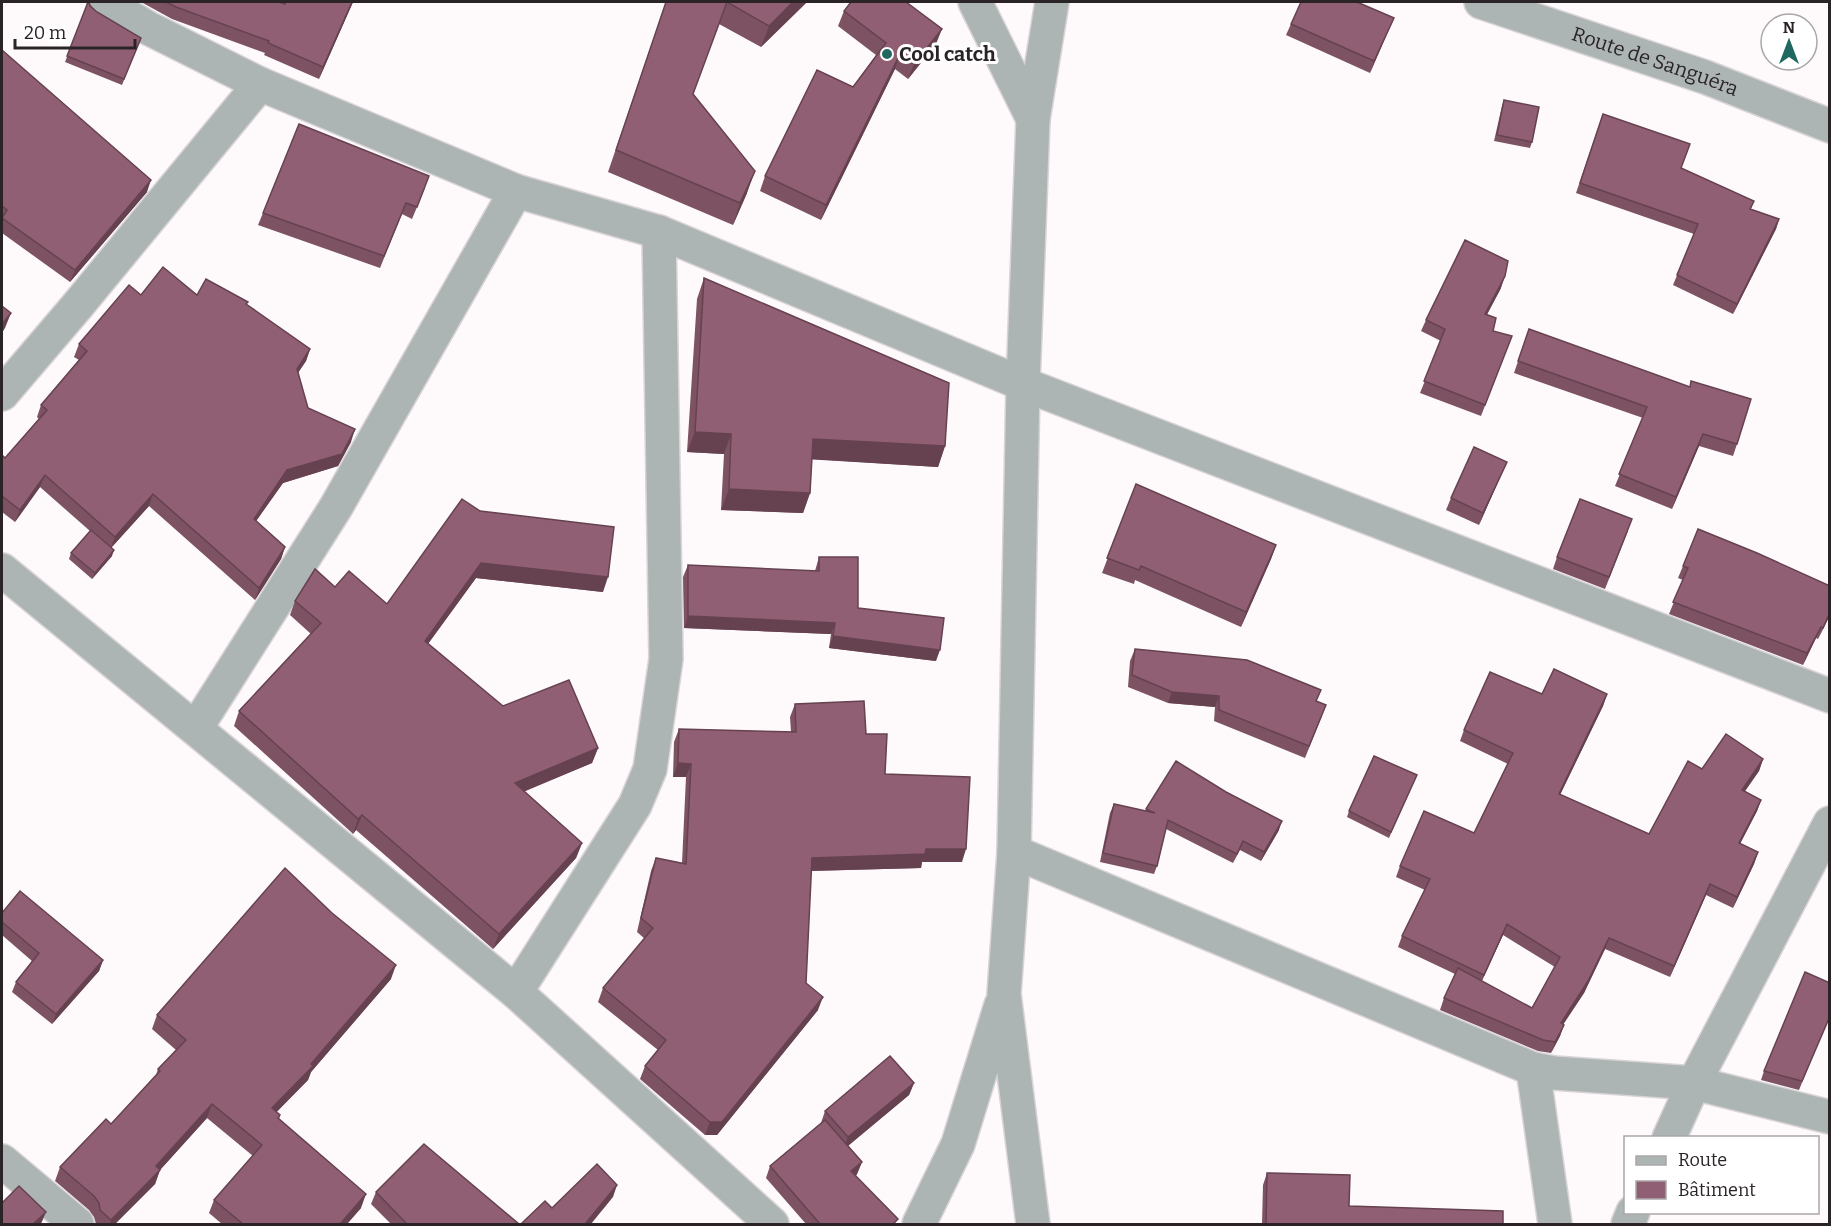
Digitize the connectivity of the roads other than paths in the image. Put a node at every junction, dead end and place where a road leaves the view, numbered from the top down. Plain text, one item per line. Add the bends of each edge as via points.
1 (104, 2) edge
2 (975, 2) edge
3 (1052, 2) edge
4 (1481, 2) edge
5 (260, 84) junction
6 (1033, 119) junction
7 (1830, 126) edge
8 (516, 191) junction
9 (659, 232) junction
10 (1023, 384) junction
11 (2, 394) edge
12 (2, 570) edge
13 (1830, 696) edge
14 (196, 728) junction
15 (1830, 823) edge
16 (1014, 852) junction
17 (516, 992) junction
18 (1004, 994) junction
19 (1533, 1070) junction
20 (1694, 1083) junction
21 (1830, 1117) edge
22 (1669, 1136) edge
23 (2, 1161) edge
24 (77, 1224) edge
25 (772, 1224) edge
26 (919, 1224) edge
27 (1033, 1224) edge
28 (1555, 1224) edge

1 - 5 street
2 - 6 street
3 - 6 street
4 - 7 street, Route de Sanguéra via 1705,77
5 - 8 street
5 - 11 street
6 - 10 street
8 - 9 street
8 - 14 street via 336,507
9 - 10 street
9 - 17 street via 666,659 650,770 635,805
10 - 13 street
10 - 16 street
12 - 14 street
14 - 17 street
15 - 20 street
16 - 18 street
16 - 19 street
17 - 25 street
18 - 26 street via 958,1144
18 - 27 street
19 - 20 street
19 - 28 street
20 - 21 street
20 - 22 street
23 - 24 street

